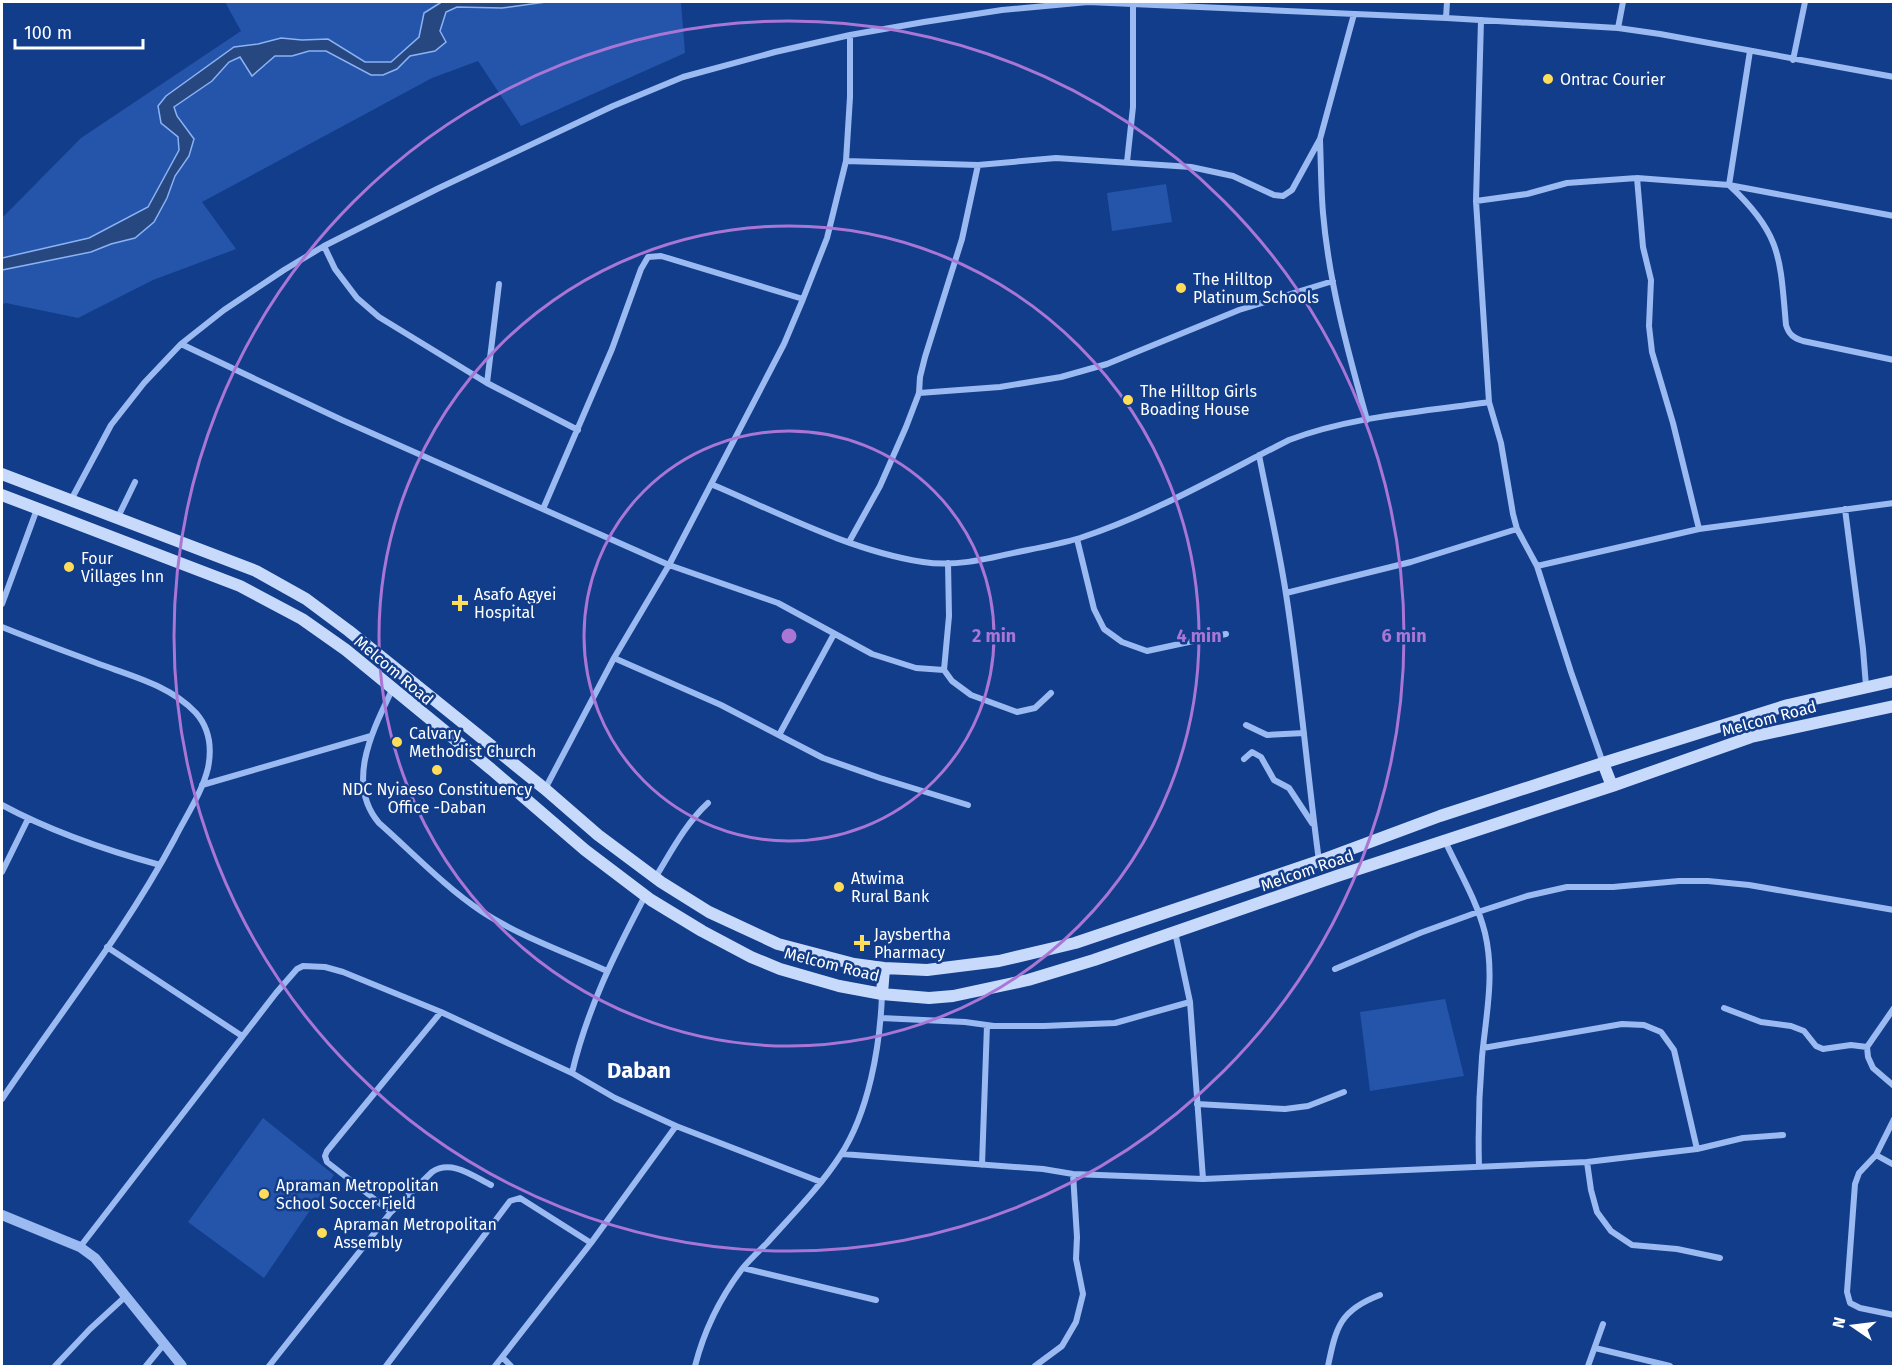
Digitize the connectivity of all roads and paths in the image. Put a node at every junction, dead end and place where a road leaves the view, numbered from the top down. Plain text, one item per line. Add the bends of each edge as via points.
1 (1447, 2) edge
2 (1623, 2) edge
3 (1805, 2) edge
4 (1133, 4) junction
5 (1223, 5) edge
6 (1354, 14) junction
7 (1446, 18) junction
8 (1481, 20) junction
9 (1618, 28) junction
10 (850, 35) junction
11 (1750, 51) junction
12 (1794, 60) junction
13 (1893, 77) edge
14 (1320, 139) junction
15 (846, 160) junction
16 (1127, 162) junction
17 (978, 165) junction
18 (1637, 178) junction
19 (1729, 185) junction
20 (1476, 201) junction
21 (1893, 216) edge
22 (324, 246) junction
23 (1333, 281) junction
24 (499, 284) dead end
25 (803, 299) junction
26 (181, 344) junction
27 (1893, 360) edge
28 (487, 383) junction
29 (919, 393) junction
30 (1489, 402) junction
31 (1367, 420) junction
32 (578, 430) junction
33 (1259, 455) junction
34 (2, 474) edge
35 (135, 482) dead end
36 (711, 484) junction
37 (2, 495) edge
38 (71, 500) junction
39 (1893, 503) edge
40 (37, 509) junction
41 (543, 509) junction
42 (1845, 509) junction
43 (118, 517) junction
44 (63, 518) junction
45 (1517, 529) junction
46 (1699, 530) junction
47 (1077, 539) junction
48 (849, 542) junction
49 (948, 563) junction
50 (669, 565) junction
51 (1537, 566) junction
52 (1286, 592) junction
53 (2, 604) edge
54 (2, 627) edge
55 (834, 634) junction
56 (1226, 634) dead end
57 (614, 658) junction
58 (944, 670) junction
59 (1893, 681) edge
60 (1866, 686) junction
61 (392, 690) junction
62 (1051, 693) dead end
63 (1893, 706) edge
64 (1246, 725) dead end
65 (1304, 733) junction
66 (779, 735) junction
67 (371, 736) junction
68 (1245, 759) dead end
69 (1603, 763) junction
70 (202, 785) junction
71 (1611, 786) junction
72 (545, 789) junction
73 (708, 803) dead end
74 (531, 804) junction
75 (2, 805) edge
76 (968, 805) dead end
77 (28, 819) junction
78 (1314, 826) junction
79 (1444, 841) junction
80 (1319, 861) junction
81 (160, 865) junction
82 (2, 872) edge
83 (655, 878) junction
84 (645, 896) junction
85 (1893, 910) edge
86 (1478, 912) junction
87 (1175, 932) junction
88 (107, 947) junction
89 (884, 968) junction
90 (1335, 969) dead end
91 (607, 971) junction
92 (882, 994) junction
93 (1190, 1002) junction
94 (1724, 1008) dead end
95 (1893, 1008) edge
96 (441, 1012) junction
97 (1890, 1017) edge
98 (881, 1018) junction
99 (987, 1025) junction
100 (242, 1036) junction
101 (1867, 1047) junction
102 (1483, 1048) junction
103 (572, 1073) junction
104 (1893, 1086) edge
105 (1344, 1092) dead end
106 (2, 1099) edge
107 (1197, 1104) junction
108 (1893, 1119) edge
109 (676, 1126) junction
110 (1783, 1135) dead end
111 (1697, 1149) junction
112 (842, 1154) junction
113 (1876, 1155) junction
114 (1587, 1162) junction
115 (982, 1164) junction
116 (1893, 1165) edge
117 (1479, 1167) junction
118 (1073, 1174) junction
119 (1203, 1179) junction
120 (821, 1182) junction
121 (491, 1185) dead end
122 (391, 1212) junction
123 (2, 1215) edge
124 (591, 1243) junction
125 (80, 1246) junction
126 (1720, 1258) dead end
127 (743, 1268) junction
128 (1380, 1295) dead end
129 (126, 1296) junction
130 (876, 1300) dead end
131 (1893, 1315) edge
132 (1603, 1324) dead end
133 (164, 1344) junction
134 (1595, 1348) junction
135 (502, 1358) junction
136 (55, 1366) edge
137 (146, 1366) edge
138 (182, 1366) edge
139 (269, 1366) edge
140 (386, 1366) edge
141 (495, 1366) edge
142 (511, 1366) edge
143 (694, 1366) edge
144 (1035, 1366) edge
145 (1328, 1366) edge
146 (1588, 1366) edge
147 (1670, 1366) edge

1 - 7 street
2 - 9 street
3 - 12 street
4 - 5 street
4 - 10 street via 1088,2 1002,9
4 - 16 street via 1133,107
5 - 6 street
6 - 7 street
6 - 14 street
7 - 8 street
8 - 9 street
8 - 20 street
9 - 11 street
10 - 15 street
10 - 22 street via 683,77 538,140
11 - 12 street
11 - 19 street
12 - 13 street
14 - 16 street via 1292,190 1283,196 1233,176 1191,167
14 - 23 street via 1323,214
15 - 17 street
15 - 25 street via 827,238
16 - 17 street via 1056,158
17 - 29 street via 962,238 925,357
18 - 19 street
18 - 20 street via 1567,183 1527,194
18 - 46 street via 1643,247 1651,280 1652,352
19 - 21 street
19 - 27 street via 1755,210 1776,247 1786,325 1792,336
20 - 30 street
22 - 26 street via 224,310
22 - 28 street via 334,269 351,291 379,317
23 - 29 street via 1239,310 1107,364 1000,387
23 - 31 street
24 - 28 street
25 - 32 street via 661,256 648,257
25 - 36 street via 784,344
26 - 38 street via 111,425
26 - 41 street
28 - 32 street
29 - 48 street via 880,486
30 - 31 street
30 - 45 street
31 - 33 street via 1305,434
32 - 41 street
33 - 47 street via 1143,514
33 - 52 street
34 - 38 main road
35 - 43 street
36 - 48 street
36 - 50 street
37 - 40 main road, Melcom Road
38 - 43 main road
38 - 44 main road
39 - 42 street
40 - 44 main road, Melcom Road
40 - 53 street
41 - 50 street
42 - 46 street
42 - 60 street
43 - 72 main road via 256,571 306,599
44 - 61 main road, Melcom Road via 248,590 302,619
45 - 51 street
45 - 52 street via 1411,562
46 - 51 street
47 - 49 street via 983,560
47 - 56 street via 1094,609 1104,629 1122,642 1147,651
48 - 49 street via 925,562
49 - 58 street via 950,616
50 - 55 street via 778,603
50 - 57 street
51 - 69 street
52 - 65 street
54 - 70 street via 156,686 190,707 207,731 211,745
55 - 58 street via 899,664
55 - 66 street
57 - 66 street
57 - 72 street
58 - 62 street via 971,695 1017,712 1035,708
59 - 60 main road
60 - 69 main road via 1788,705
61 - 67 street
61 - 74 main road, Melcom Road
63 - 71 main road, Melcom Road via 1751,737
64 - 65 street via 1267,735
65 - 78 street
66 - 76 street via 852,768
67 - 70 street
67 - 91 street via 363,775 364,796 379,823 483,912
68 - 78 street via 1252,752 1262,757 1274,780 1289,788
69 - 71 main road
69 - 80 main road via 1440,816
70 - 81 street
71 - 79 main road, Melcom Road
72 - 74 main road
72 - 83 main road
73 - 83 street via 687,827
74 - 84 main road, Melcom Road
75 - 77 street
77 - 81 street
77 - 82 street
78 - 80 street
79 - 86 street
79 - 87 main road, Melcom Road
80 - 89 main road via 1075,943 989,963 927,970
81 - 88 street
83 - 89 main road via 709,912 778,944
84 - 91 street
84 - 92 main road, Melcom Road via 695,927 780,969
85 - 86 street via 1749,885 1698,881 1567,887
86 - 90 street
86 - 102 street via 1490,965
87 - 92 main road, Melcom Road via 991,989 929,998
87 - 93 street
88 - 100 street
88 - 106 street
89 - 92 main road
91 - 103 street via 585,1024
92 - 98 street
93 - 99 street via 1115,1023
93 - 107 street
94 - 101 street via 1761,1022 1804,1031 1823,1049
95 - 97 street
96 - 100 street via 343,972 309,965 297,969
96 - 103 street
96 - 122 street via 325,1156 327,1162
97 - 101 street
98 - 99 street
98 - 112 street via 871,1082
99 - 115 street
100 - 125 street
101 - 104 street via 1873,1068
102 - 111 street via 1622,1024 1644,1025 1661,1032 1674,1050
102 - 117 street via 1478,1103
103 - 109 street
105 - 107 street via 1308,1106 1285,1108
107 - 119 street
108 - 113 street
109 - 120 street
109 - 124 street
110 - 111 street via 1743,1138
111 - 114 street
112 - 115 street
112 - 120 street
113 - 116 street
113 - 131 street via 1859,1173 1855,1184 1847,1292 1850,1304
114 - 117 street
114 - 126 street via 1598,1212 1611,1231 1632,1245
115 - 118 street
117 - 119 street
118 - 119 street
118 - 144 street via 1076,1259 1083,1294 1077,1322 1062,1346
120 - 127 street
121 - 122 street via 461,1170 440,1167
122 - 139 street
123 - 125 street
124 - 135 street
124 - 140 street via 520,1198 510,1201
125 - 129 street
127 - 130 street
127 - 143 street via 701,1340
128 - 145 street via 1360,1302 1346,1314
129 - 133 street
129 - 136 street
132 - 134 street
133 - 137 street
133 - 138 street
134 - 146 street
134 - 147 street
135 - 141 street
135 - 142 street

